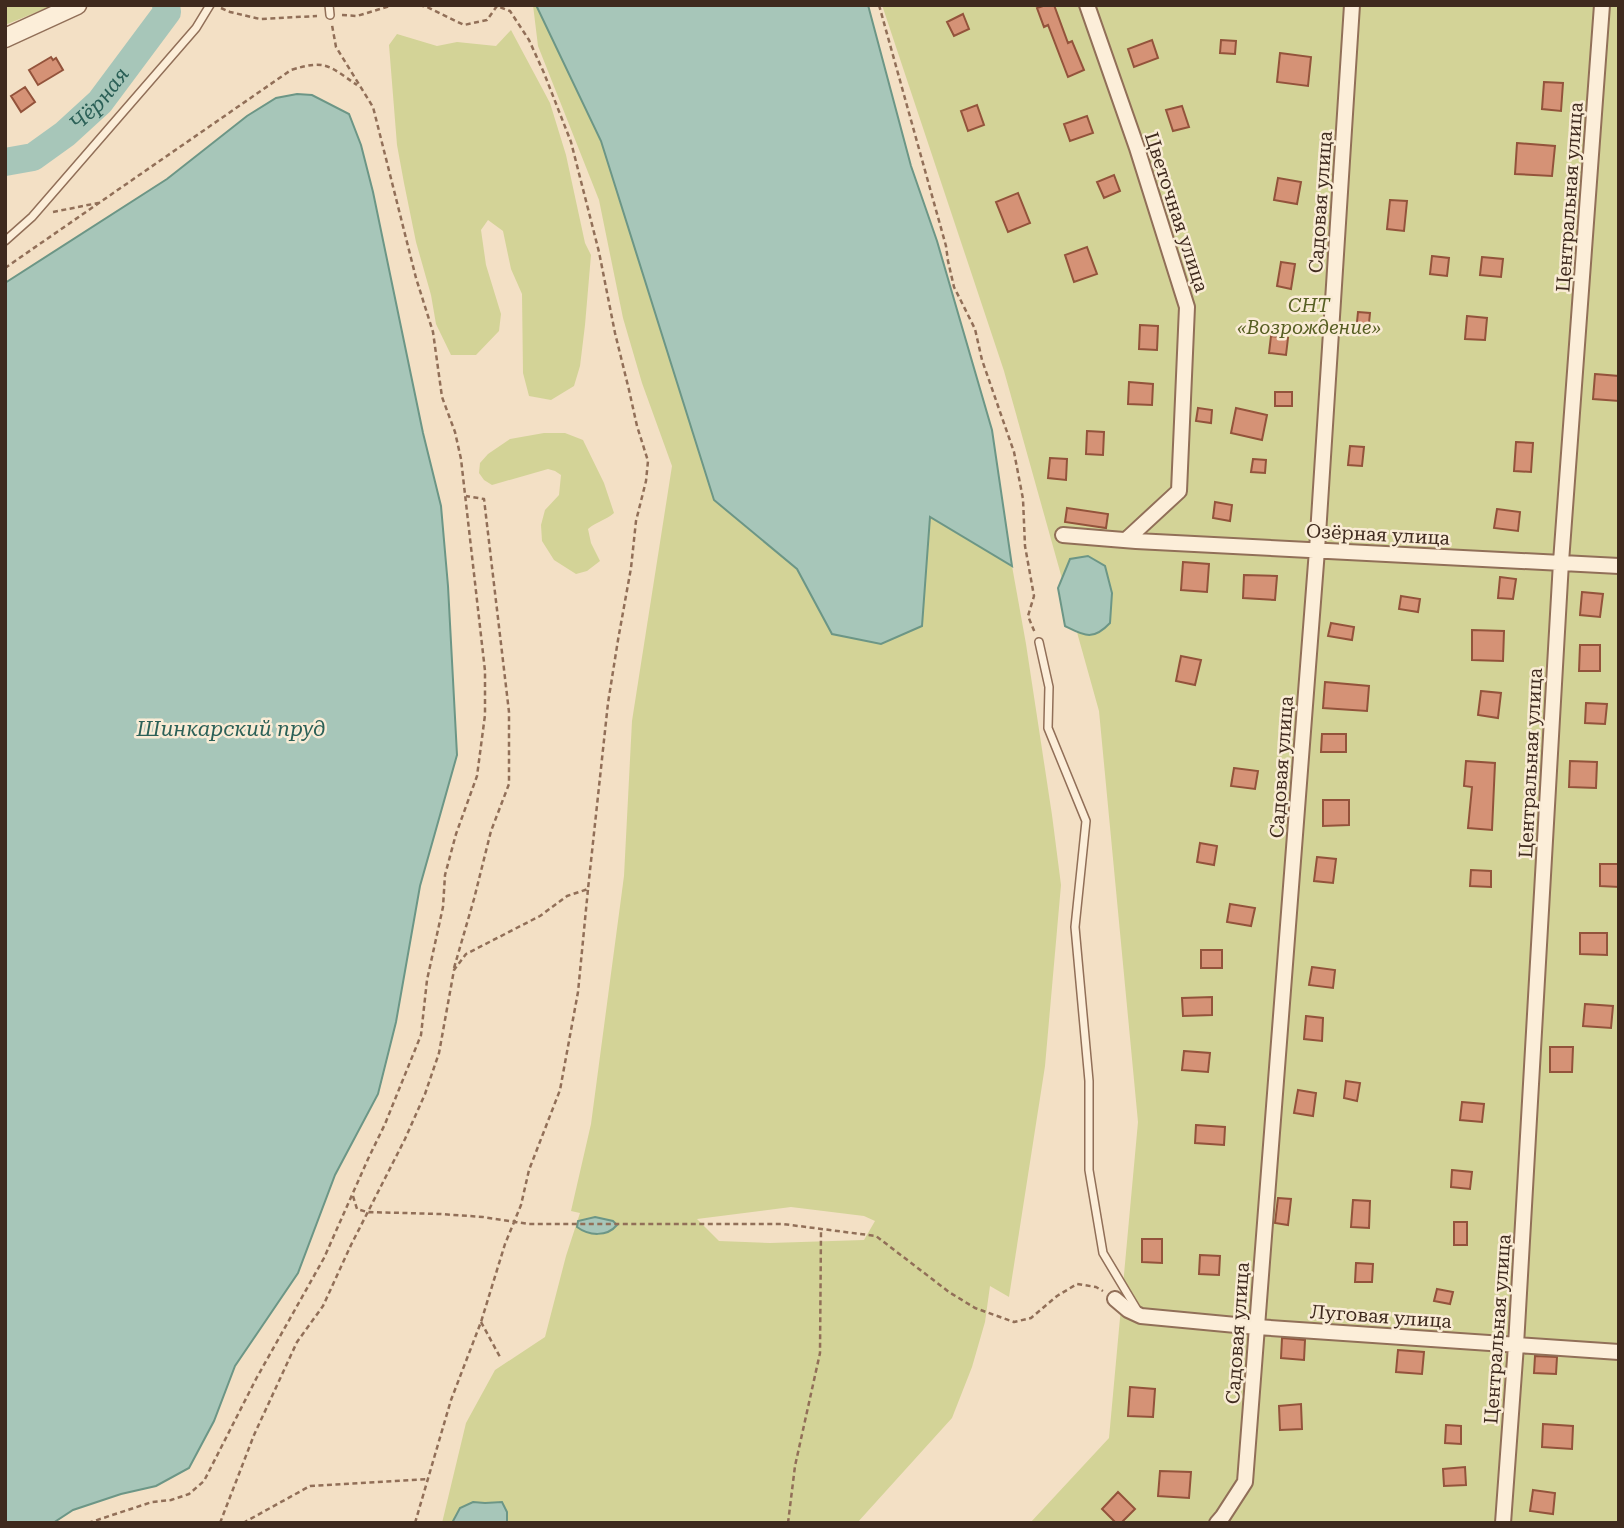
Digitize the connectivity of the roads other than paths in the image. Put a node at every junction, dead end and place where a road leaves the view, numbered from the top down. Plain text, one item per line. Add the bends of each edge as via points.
1 (77, 5) edge
2 (213, 5) edge
3 (329, 5) edge
4 (1087, 5) edge
5 (1352, 5) edge
6 (1602, 5) edge
7 (330, 15) road end
8 (5, 38) edge
9 (5, 241) edge
10 (1063, 535) dead end
11 (1131, 541) junction
12 (1317, 550) junction
13 (1561, 562) junction
14 (1619, 566) edge
15 (1039, 642) road end
16 (1115, 1299) road end
17 (1141, 1316) junction
18 (1257, 1327) junction
19 (1516, 1345) junction
20 (1619, 1353) edge
21 (1217, 1523) edge
22 (1503, 1523) edge

1 - 8 street
2 - 9 lane via 32,217
3 - 7 lane
4 - 11 street, Цветочная улица via 1187,307 1179,491
5 - 12 street, Садовая улица
6 - 13 street, Центральная улица
10 - 11 street, Озёрная улица
11 - 12 street, Озёрная улица
12 - 13 street, Озёрная улица
12 - 18 street, Садовая улица
13 - 14 street, Озёрная улица
13 - 19 street, Центральная улица
15 - 17 lane via 1049,687 1048,728 1086,821 1075,927 1090,1081 1089,1170 1103,1253
16 - 17 street
17 - 18 street, Луговая улица
18 - 19 street, Луговая улица
18 - 21 street, Садовая улица via 1245,1482
19 - 20 street, Луговая улица
19 - 22 street, Центральная улица

